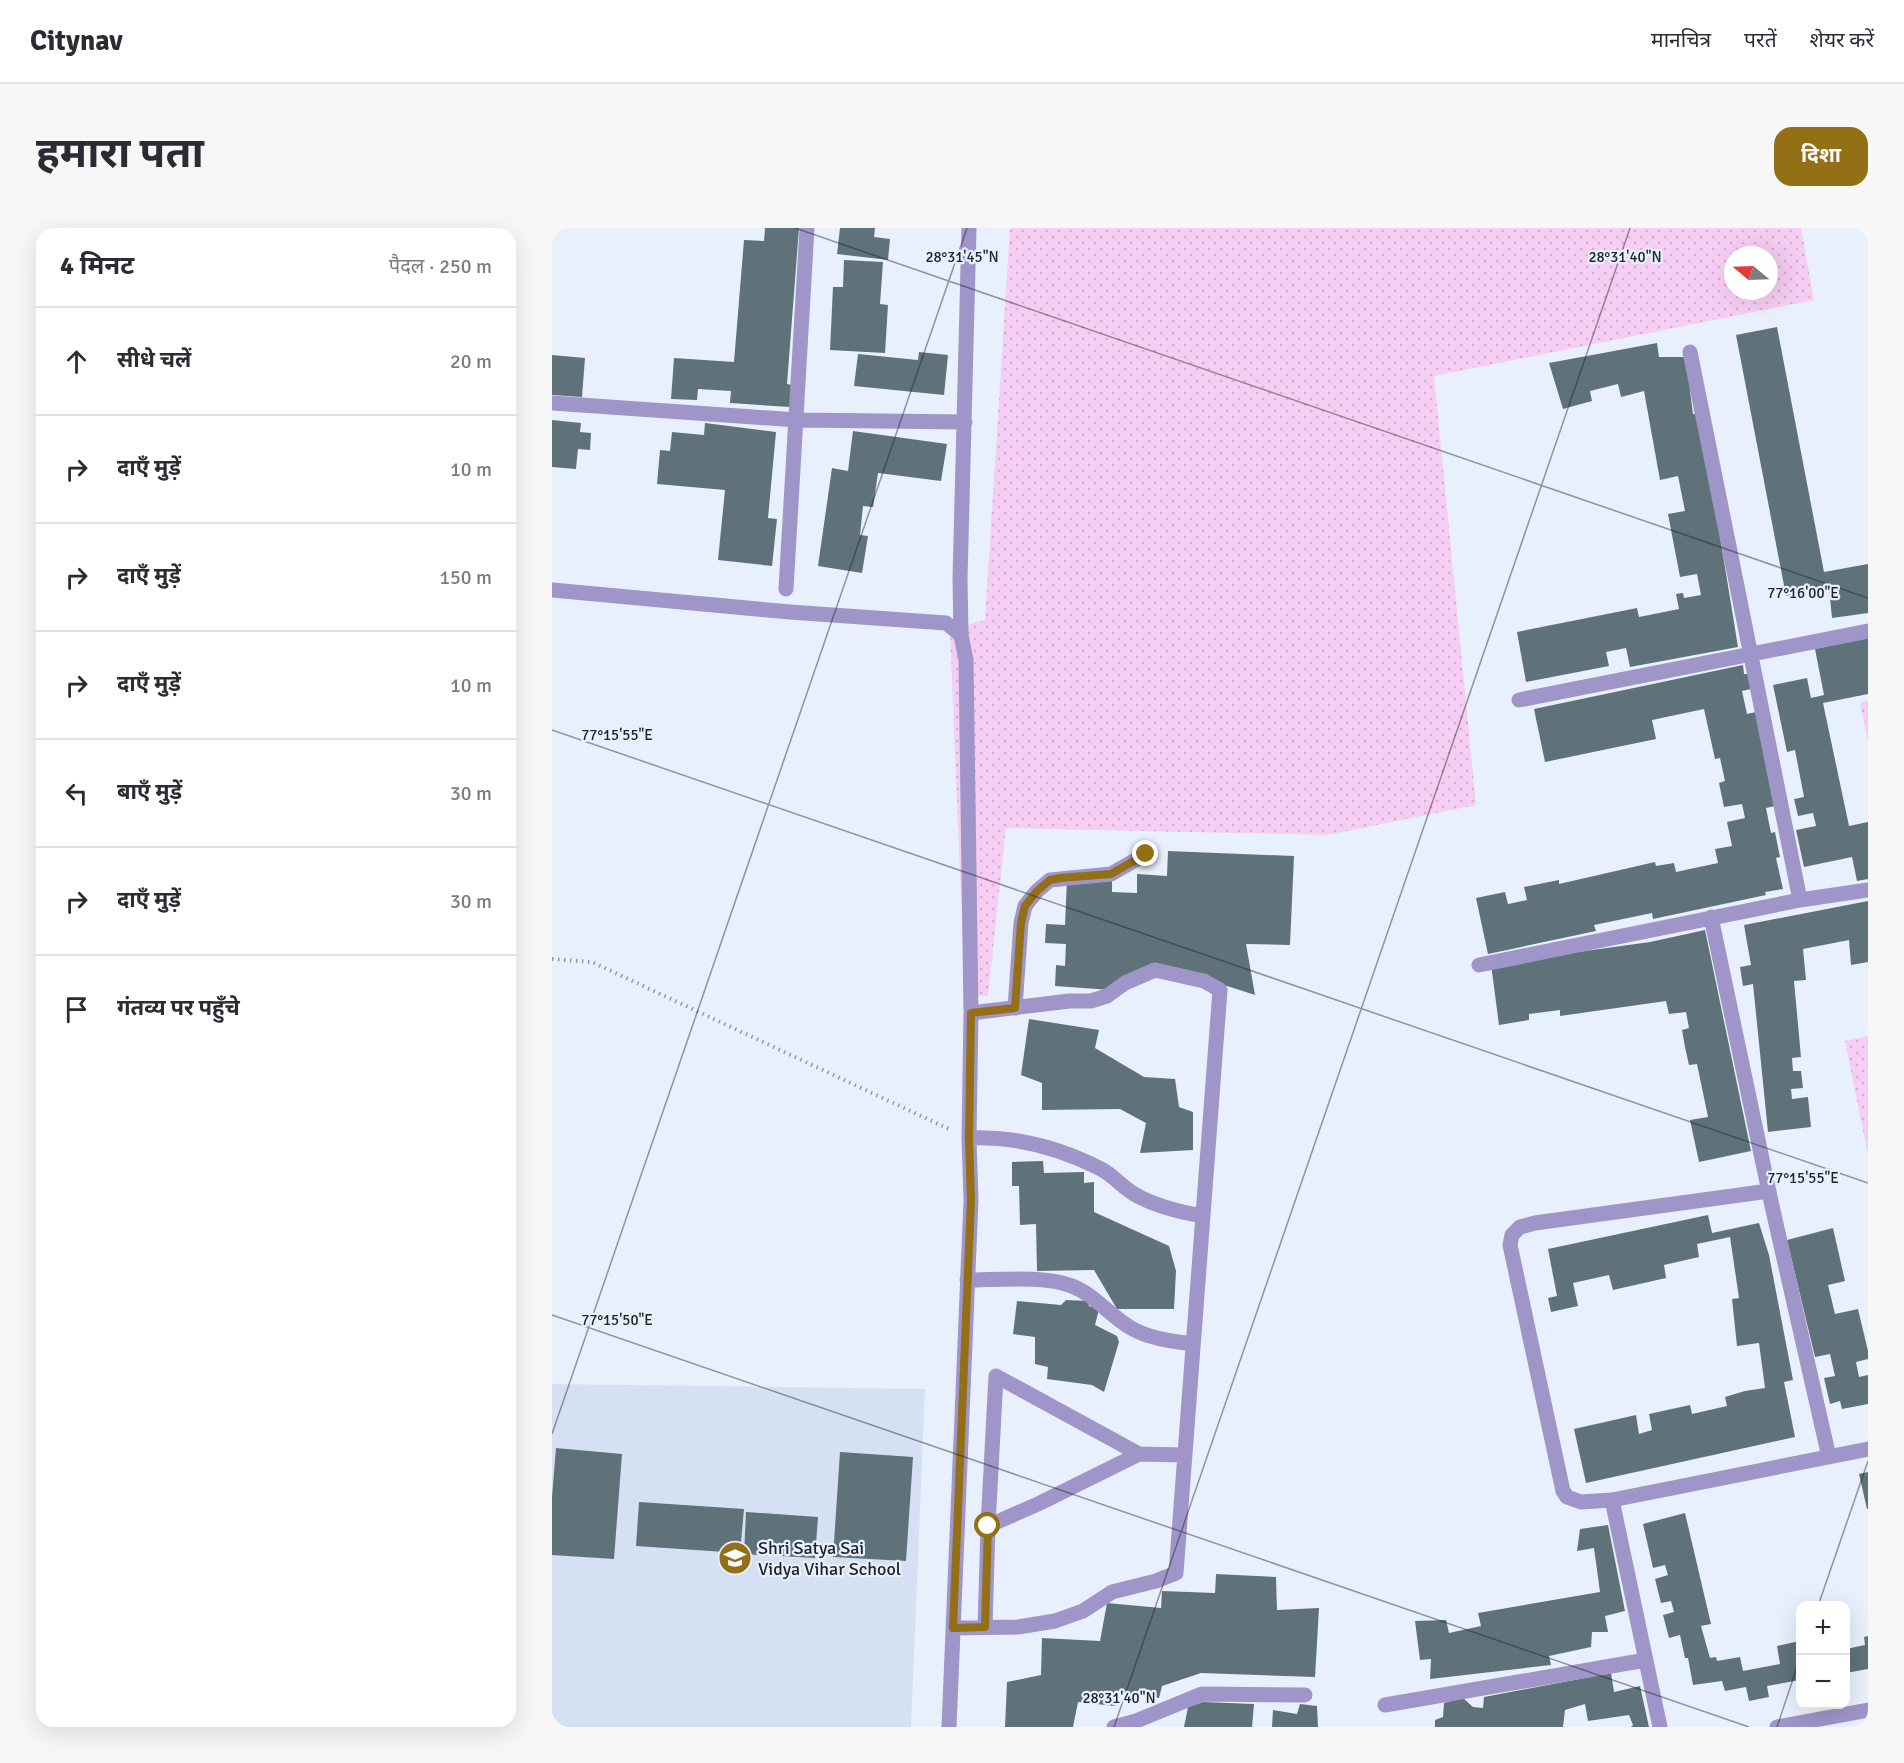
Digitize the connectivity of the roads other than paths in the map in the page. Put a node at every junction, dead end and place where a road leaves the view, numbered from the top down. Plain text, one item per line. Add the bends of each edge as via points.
1 (807, 228) edge
2 (969, 228) edge
3 (1690, 352) dead end
4 (552, 403) edge
5 (797, 420) junction
6 (965, 422) junction
7 (786, 589) dead end
8 (552, 590) edge
9 (1868, 632) edge
10 (961, 635) junction
11 (1751, 654) junction
12 (1520, 700) dead end
13 (1146, 854) dead end
14 (1868, 890) edge
15 (1800, 900) junction
16 (1711, 917) junction
17 (1479, 965) dead end
18 (1015, 1008) junction
19 (971, 1013) junction
20 (969, 1138) junction
21 (1769, 1191) junction
22 (1203, 1216) junction
23 (967, 1280) junction
24 (1193, 1344) junction
25 (1868, 1449) edge
26 (1139, 1454) junction
27 (1184, 1455) junction
28 (1829, 1457) junction
29 (1612, 1500) junction
30 (988, 1526) junction
31 (985, 1627) junction
32 (953, 1628) junction
33 (1646, 1660) junction
34 (1305, 1695) dead end
35 (1385, 1705) dead end
36 (1868, 1710) edge
37 (948, 1727) edge
38 (1114, 1727) edge
39 (1660, 1727) edge
40 (1777, 1727) edge

1 - 5 street
2 - 6 street
3 - 11 street
4 - 5 street
5 - 6 street
5 - 7 street
6 - 10 street
8 - 10 street via 946,623
9 - 11 street
10 - 19 street via 966,660
11 - 12 street
11 - 15 street
13 - 18 street via 1111,874 1050,880 1037,891 1025,906 1021,923
14 - 15 street
15 - 16 street
16 - 17 street
16 - 21 street
18 - 19 street
18 - 22 street via 1091,1001 1155,970 1204,981 1220,990
19 - 20 street
20 - 22 street via 1036,1143 1066,1153 1103,1170 1133,1194 1171,1210
20 - 23 street
21 - 28 street
21 - 29 street via 1535,1223 1520,1227 1512,1235 1510,1245 1517,1282 1563,1491 1567,1497 1581,1502
22 - 24 street
23 - 24 street via 1053,1280 1092,1297 1131,1328 1165,1340
23 - 32 street
24 - 27 street
25 - 28 street
26 - 27 street
26 - 30 street
26 - 30 street via 996,1376
27 - 31 street via 1176,1573 1112,1592 1083,1611 1055,1621
28 - 29 street
29 - 33 street
30 - 31 street
31 - 32 street
32 - 37 street
33 - 35 street
33 - 39 street
34 - 38 street via 1202,1694
36 - 40 street

